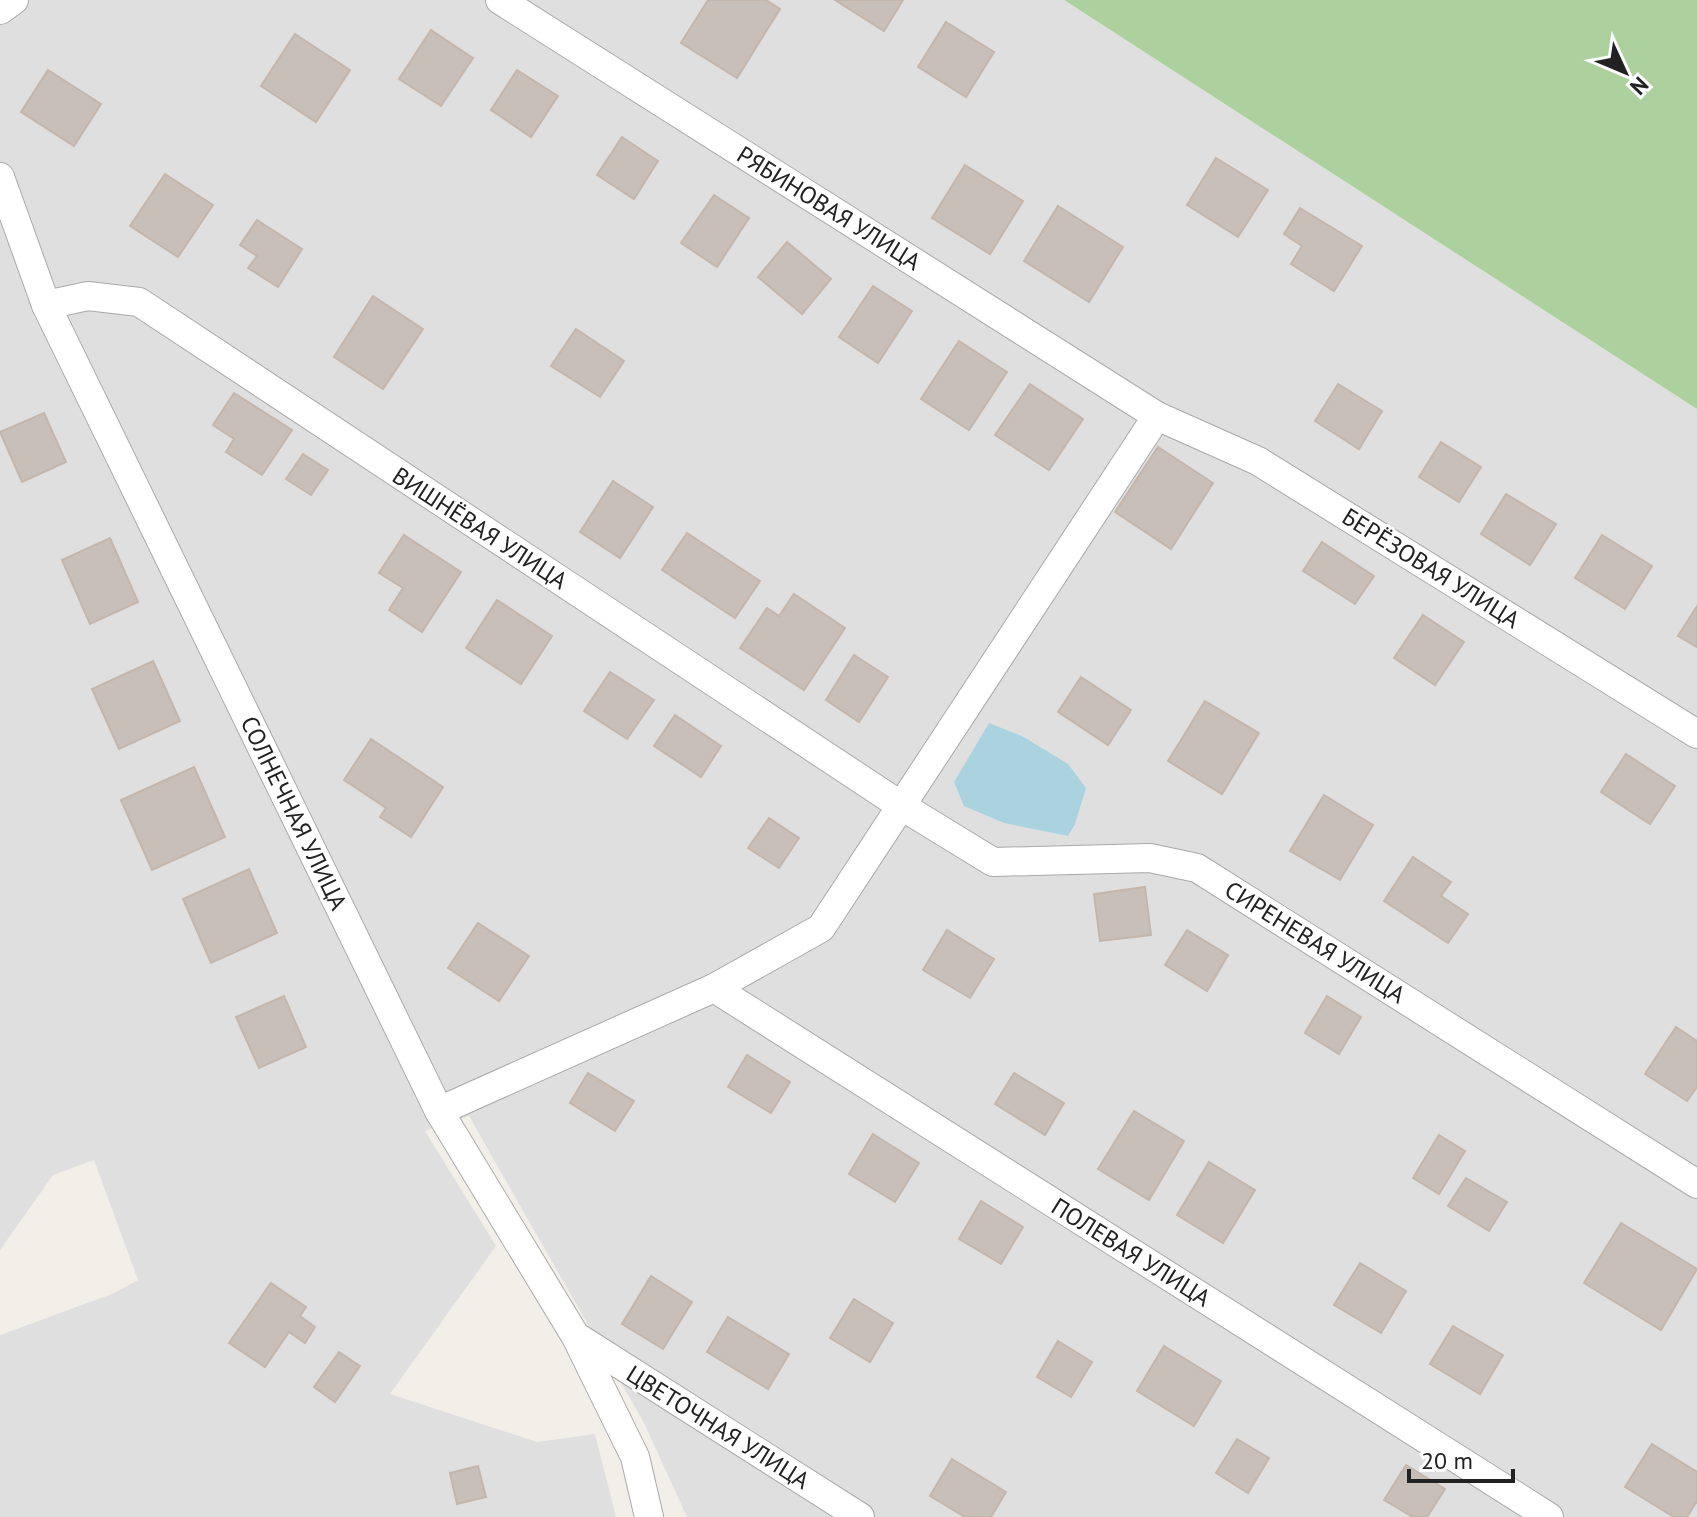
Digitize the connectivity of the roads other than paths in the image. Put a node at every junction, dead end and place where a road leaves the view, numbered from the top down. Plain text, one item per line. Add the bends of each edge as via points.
1 (14, 0) edge
2 (500, 0) edge
3 (0, 10) edge
4 (0, 177) edge
5 (46, 305) junction
6 (1157, 416) junction
7 (1697, 734) edge
8 (900, 805) junction
9 (714, 988) junction
10 (439, 1111) junction
11 (1697, 1184) edge
12 (576, 1337) junction
13 (649, 1517) edge
14 (860, 1517) edge
15 (1549, 1517) edge

1 - 3 street
2 - 6 street, РЯБИНОВАЯ УЛИЦА
4 - 5 street, СОЛНЕЧНАЯ УЛИЦА
5 - 8 street, ВИШНЁВАЯ УЛИЦА via 88,296 139,302
5 - 10 street, СОЛНЕЧНАЯ УЛИЦА
6 - 7 street, БЕРЁЗОВАЯ УЛИЦА via 1258,461
6 - 8 street
8 - 9 street via 821,928
8 - 11 street, СИРЕНЕВАЯ УЛИЦА via 993,862 1150,858 1197,868
9 - 10 street
9 - 15 street, ПОЛЕВАЯ УЛИЦА
10 - 12 street, СОЛНЕЧНАЯ УЛИЦА
12 - 13 street, СОЛНЕЧНАЯ УЛИЦА via 635,1457
12 - 14 street, ЦВЕТОЧНАЯ УЛИЦА

